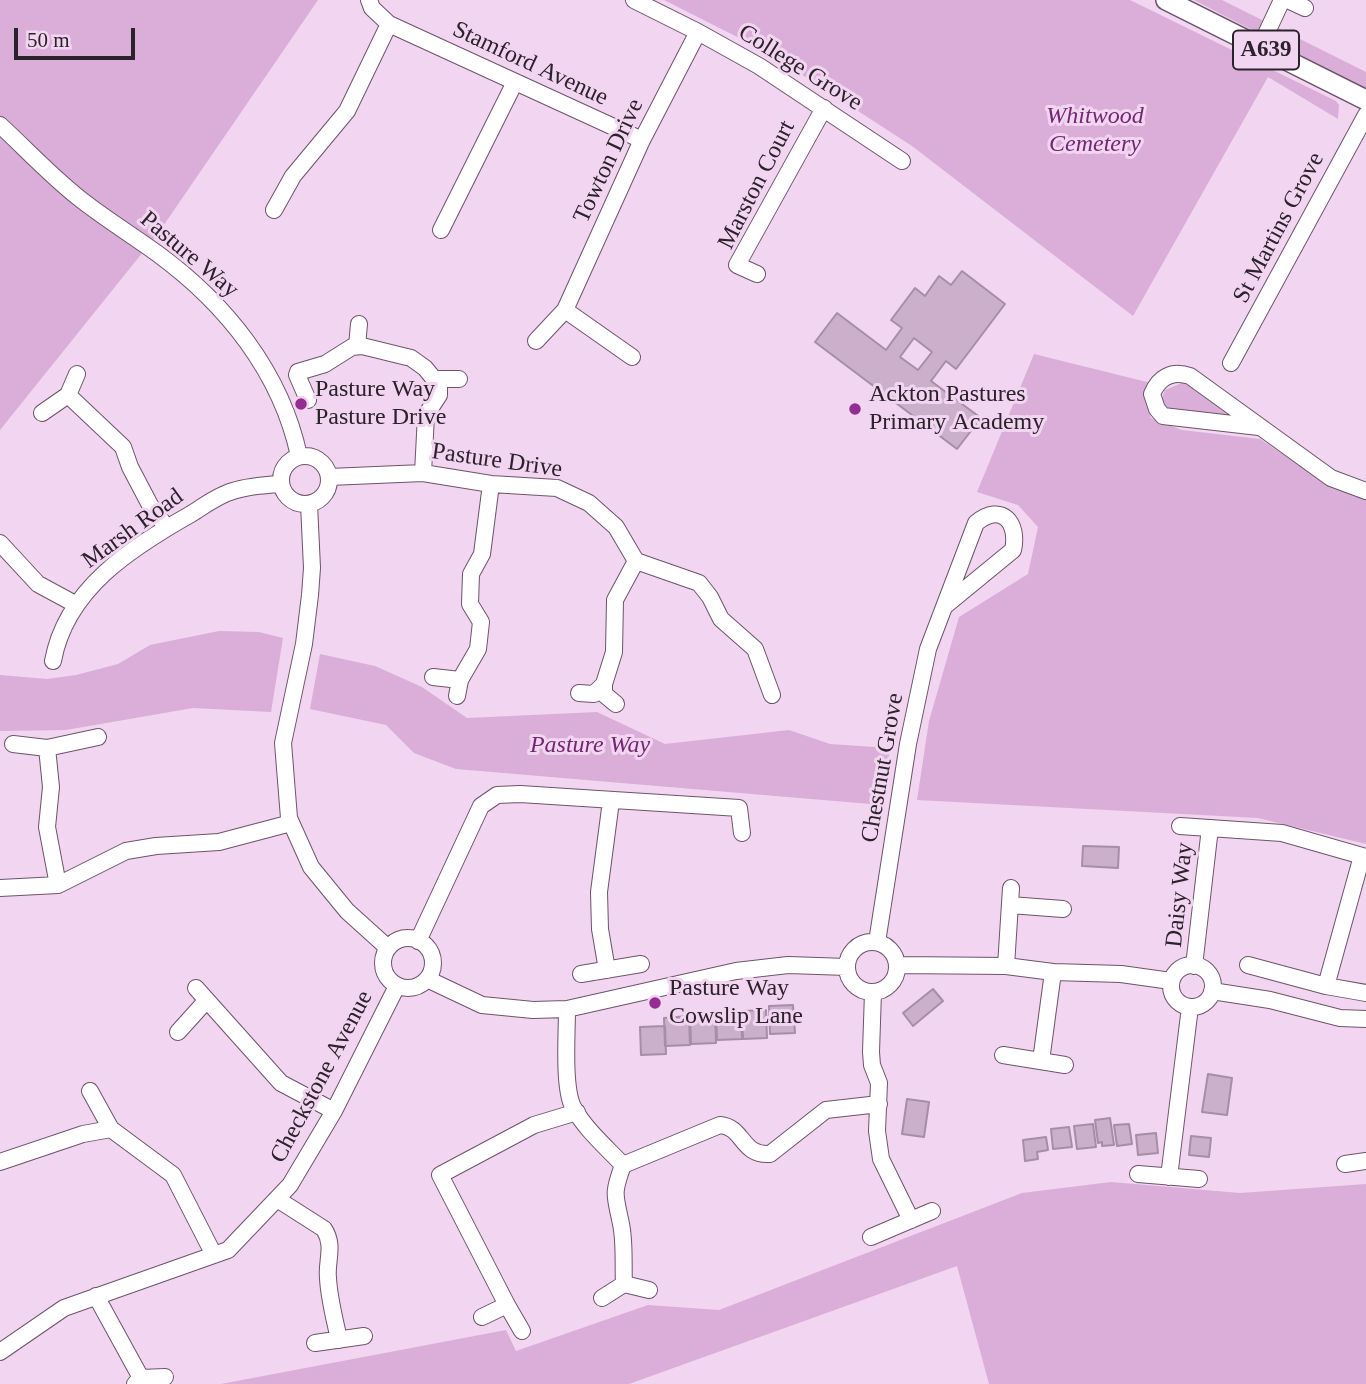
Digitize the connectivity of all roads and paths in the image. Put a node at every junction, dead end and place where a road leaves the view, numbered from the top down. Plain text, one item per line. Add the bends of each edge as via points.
1 (369, 0) edge
2 (634, 0) edge
3 (1282, 0) edge
4 (1288, 0) edge
5 (1171, 1) edge
6 (1306, 8) dead end
7 (389, 24) junction
8 (698, 32) junction
9 (1260, 47) junction
10 (515, 82) junction
11 (1366, 100) edge
12 (824, 108) junction
13 (1366, 115) edge
14 (0, 125) edge
15 (642, 141) junction
16 (902, 161) dead end
17 (274, 213) dead end
18 (440, 231) dead end
19 (757, 274) dead end
20 (565, 310) junction
21 (359, 324) dead end
22 (536, 341) dead end
23 (358, 346) junction
24 (634, 360) dead end
25 (1231, 363) dead end
26 (77, 373) dead end
27 (434, 379) junction
28 (458, 379) dead end
29 (68, 395) junction
30 (308, 400) dead end
31 (42, 413) dead end
32 (1259, 427) junction
33 (299, 456) junction
34 (423, 473) junction
35 (329, 477) junction
36 (281, 484) junction
37 (491, 484) junction
38 (1366, 491) edge
39 (309, 503) junction
40 (167, 528) junction
41 (0, 543) edge
42 (636, 561) junction
43 (75, 604) junction
44 (946, 605) junction
45 (52, 661) dead end
46 (433, 677) dead end
47 (604, 684) junction
48 (579, 693) dead end
49 (772, 695) dead end
50 (616, 704) dead end
51 (98, 737) dead end
52 (13, 744) dead end
53 (47, 748) junction
54 (611, 801) junction
55 (291, 823) junction
56 (1180, 826) dead end
57 (1210, 828) junction
58 (742, 833) dead end
59 (1364, 856) edge
60 (58, 885) junction
61 (0, 888) edge
62 (1063, 909) dead end
63 (418, 941) junction
64 (877, 942) junction
65 (388, 948) junction
66 (641, 964) dead end
67 (897, 965) junction
68 (1248, 965) dead end
69 (1006, 966) junction
70 (1195, 966) junction
71 (847, 967) junction
72 (607, 970) junction
73 (1053, 972) junction
74 (581, 974) dead end
75 (427, 979) junction
76 (1171, 981) junction
77 (1326, 985) junction
78 (397, 986) junction
79 (196, 988) dead end
80 (1212, 991) junction
81 (873, 992) junction
82 (1366, 993) edge
83 (206, 1001) junction
84 (1190, 1007) junction
85 (567, 1009) junction
86 (1366, 1019) edge
87 (178, 1032) dead end
88 (1003, 1055) dead end
89 (1041, 1061) junction
90 (1065, 1065) dead end
91 (90, 1091) dead end
92 (879, 1104) junction
93 (334, 1111) junction
94 (576, 1112) junction
95 (111, 1129) junction
96 (432, 1159) dead end
97 (1366, 1161) edge
98 (0, 1162) edge
99 (1345, 1164) dead end
100 (623, 1165) junction
101 (1138, 1174) dead end
102 (440, 1175) junction
103 (1169, 1177) junction
104 (1199, 1179) dead end
105 (277, 1199) junction
106 (932, 1211) dead end
107 (911, 1220) junction
108 (871, 1237) dead end
109 (214, 1255) junction
110 (624, 1284) junction
111 (649, 1290) dead end
112 (96, 1296) junction
113 (602, 1298) dead end
114 (507, 1305) junction
115 (482, 1317) dead end
116 (522, 1331) dead end
117 (364, 1336) dead end
118 (339, 1340) junction
119 (315, 1343) dead end
120 (0, 1352) edge
121 (165, 1377) dead end
122 (138, 1381) edge

1 - 7 street, Stamford Avenue
2 - 8 street, College Grove
3 - 9 street
4 - 6 street
5 - 9 main road, A639
7 - 10 street, Stamford Avenue
7 - 17 street via 347,111 293,176
8 - 12 street, College Grove
8 - 15 street, Towton Drive
9 - 11 main road, A639
10 - 15 street, Stamford Avenue
10 - 18 street
12 - 16 street, College Grove
12 - 19 street, Marston Court via 737,265
13 - 25 street, St Martins Grove
14 - 33 street, Pasture Way via 78,197 161,256 218,304 274,386
15 - 20 street, Towton Drive
20 - 22 street, Towton Drive
20 - 24 street
21 - 23 street
23 - 27 street via 411,358
23 - 30 street via 298,372
26 - 29 street
27 - 28 street
27 - 34 street via 439,395 426,415
29 - 31 street
29 - 40 street via 119,441 150,505
32 - 32 street via 1163,416 1152,394 1166,376 1190,376
32 - 38 street via 1331,478
33 - 35 street via 320,461
33 - 36 street via 285,466
34 - 35 street, Pasture Drive
34 - 37 street, Pasture Drive
35 - 39 street via 324,494
36 - 39 street via 292,501
36 - 40 street, Marsh Road via 231,491
37 - 42 street, Pasture Drive via 557,488 589,503 616,527
37 - 46 street via 482,554 471,574 470,604 481,622 478,649 459,688
39 - 55 street via 310,595 283,743
40 - 43 street, Marsh Road via 106,570
41 - 43 street via 38,584
42 - 47 street via 615,600 614,652
42 - 49 street via 699,583 722,619 754,649
43 - 45 street, Marsh Road via 56,641
44 - 44 street, Chestnut Grove via 976,523 992,515 1005,516 1014,531 1013,550
44 - 64 street, Chestnut Grove via 928,649 908,744
47 - 48 street via 594,694
47 - 50 street via 604,694
51 - 53 street
52 - 53 street
53 - 60 street via 51,787 47,827
54 - 58 street via 740,808
54 - 63 street via 520,794 497,795 481,806
54 - 72 street via 599,892
55 - 60 street via 219,842 126,852
55 - 65 street via 311,867 347,911
56 - 57 street, Daisy Way
57 - 59 street, Daisy Way via 1282,834
57 - 70 street, Daisy Way
59 - 77 street
60 - 61 street
62 - 69 street via 1010,896
63 - 65 street via 405,938
63 - 75 street via 432,958
64 - 67 street via 892,950
64 - 71 street via 855,949
65 - 78 street via 383,969
66 - 72 street
67 - 69 street
67 - 81 street via 889,986
68 - 77 street
69 - 73 street
70 - 76 street via 1182,967
70 - 80 street via 1210,977
71 - 81 street via 859,988
71 - 85 street via 788,965 736,971
72 - 74 street
73 - 76 street
73 - 89 street
75 - 78 street via 414,988
75 - 85 street via 482,1005
76 - 84 street via 1174,997
77 - 82 street
78 - 93 street, Checkstone Avenue
79 - 83 street
80 - 84 street via 1202,1005
80 - 86 street via 1340,1018
81 - 92 street via 871,1052
83 - 87 street
83 - 93 street via 281,1083
84 - 103 street
85 - 94 street via 568,1083
88 - 89 street
89 - 90 street
91 - 95 street
92 - 100 street via 826,1110 770,1154 749,1149 735,1132 720,1125
92 - 107 street via 881,1158
93 - 105 street, Checkstone Avenue
94 - 100 street
94 - 102 street via 534,1125
95 - 98 street
95 - 109 street via 173,1175
96 - 102 street
97 - 99 street
100 - 110 street via 615,1187 615,1205 621,1224
101 - 103 street
102 - 114 street
103 - 104 street
105 - 109 street, Checkstone Avenue via 228,1250
105 - 118 street via 328,1236 327,1276
106 - 107 street
107 - 108 street
109 - 112 street, Checkstone Avenue
110 - 111 street
110 - 113 street
112 - 120 street, Checkstone Avenue via 64,1308
112 - 122 street
114 - 115 street
114 - 116 street
117 - 118 street
118 - 119 street
121 - 122 street

